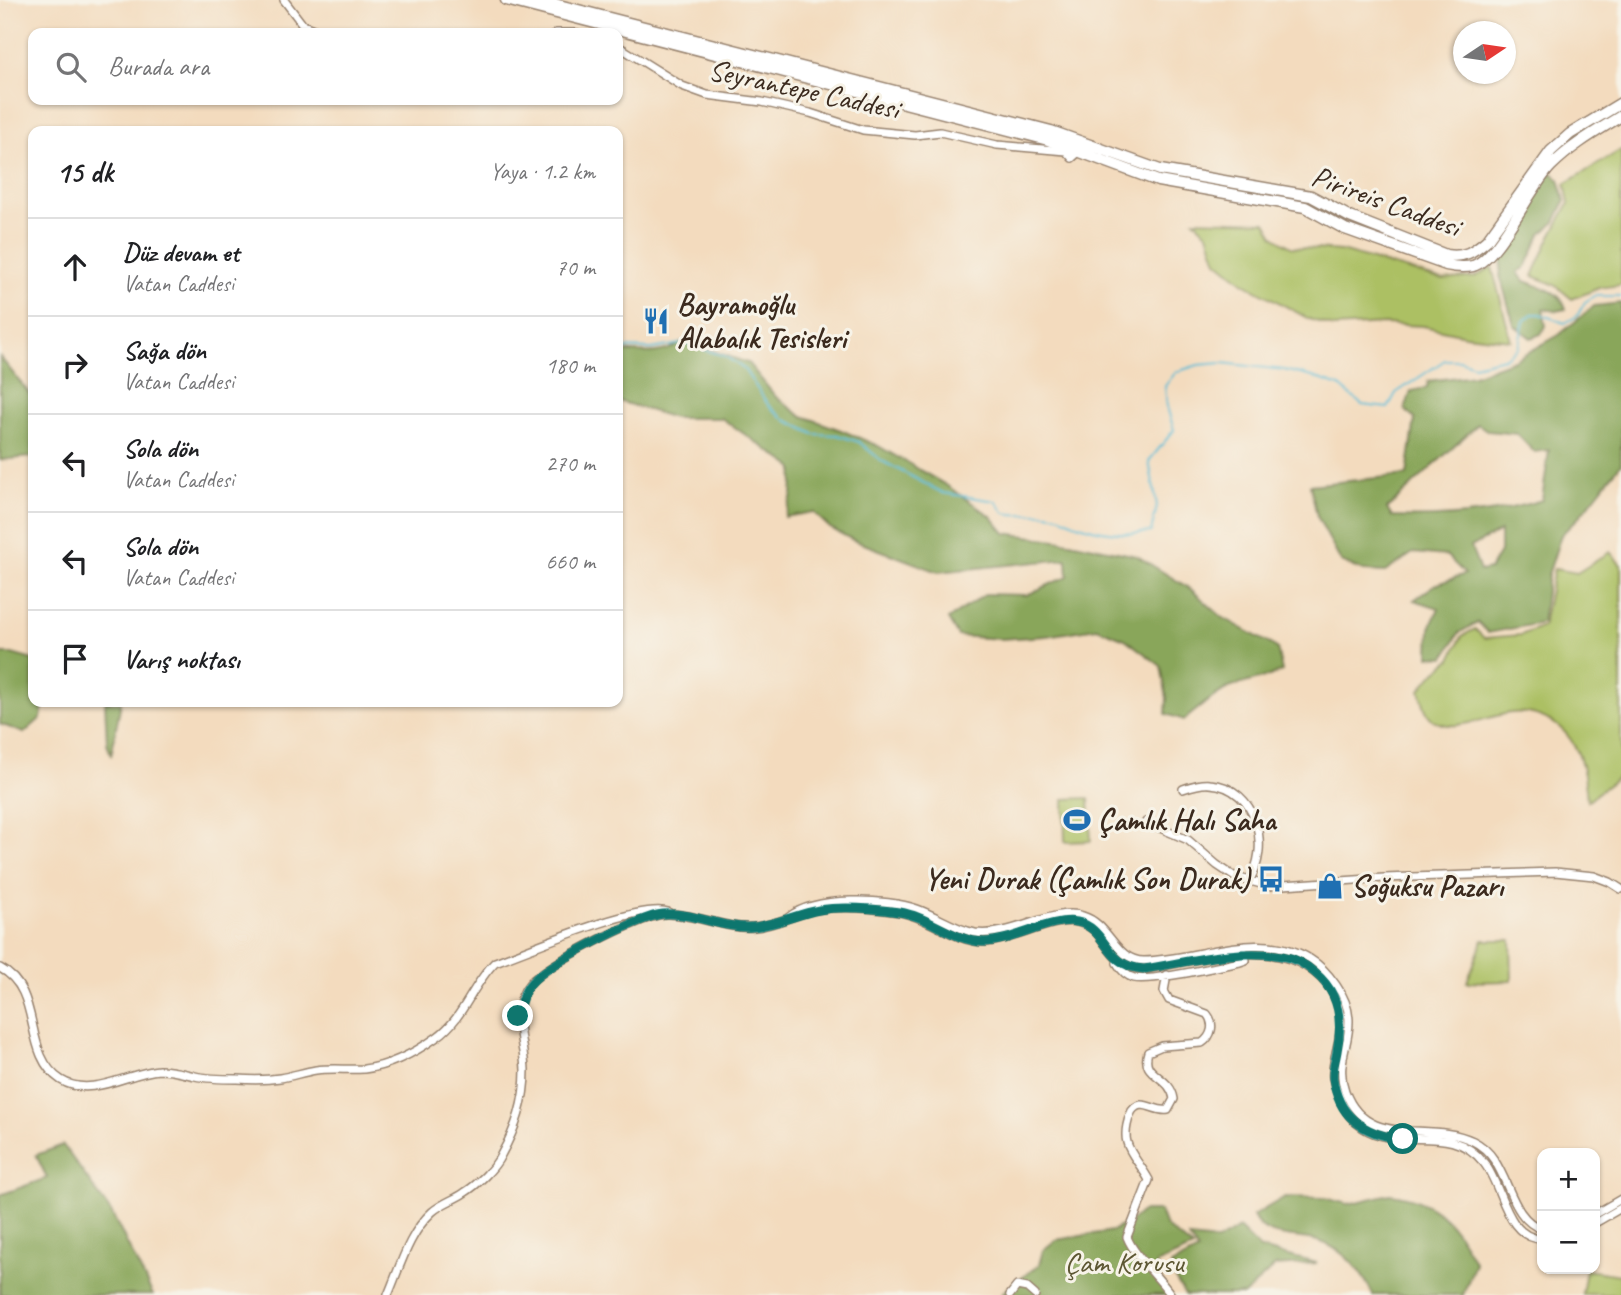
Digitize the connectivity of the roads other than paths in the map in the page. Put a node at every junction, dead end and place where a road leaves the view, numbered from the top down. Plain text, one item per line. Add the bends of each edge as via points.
1 (284, 0) edge
2 (506, 0) edge
3 (539, 0) edge
4 (310, 28) edge
5 (614, 28) edge
6 (623, 30) edge
7 (623, 49) edge
8 (1621, 103) edge
9 (1621, 116) edge
10 (1079, 151) junction
11 (1183, 789) dead end
12 (1146, 822) dead end
13 (1248, 882) junction
14 (1621, 889) edge
15 (676, 915) junction
16 (789, 918) junction
17 (1086, 925) junction
18 (1105, 931) junction
19 (1244, 950) junction
20 (1114, 956) junction
21 (0, 968) edge
22 (1167, 975) junction
23 (1621, 1199) edge
24 (1621, 1208) edge
25 (1600, 1211) edge
26 (1600, 1220) edge
27 (1537, 1227) edge
28 (1537, 1238) edge
29 (388, 1295) edge
30 (1010, 1295) edge
31 (1035, 1295) edge
32 (1171, 1295) edge

1 - 4 street
2 - 5 main road
3 - 10 main road via 1051,131
6 - 10 main road
7 - 10 street, Seyrantepe Caddesi via 682,86 707,95 762,102 863,130 915,135 940,132 997,145
8 - 10 main road, Pirireis Caddesi via 1551,151 1487,240 1461,257 1350,217 1311,196
9 - 10 main road, Pirireis Caddesi via 1550,167 1491,254 1474,266 1460,267 1345,229 1305,207 1158,181
11 - 13 street via 1217,785 1246,804 1261,837 1258,867
12 - 13 street via 1188,840 1217,865
13 - 14 street via 1286,887 1384,878 1555,872 1594,876
15 - 16 street via 742,927
15 - 21 street via 662,910 632,914 495,962 449,1026 399,1059 375,1068 318,1070 279,1078 197,1076 173,1070 137,1074 113,1084 63,1082 49,1070 38,1050 29,1002
15 - 29 street via 642,918 531,982 518,1016 525,1068 517,1125 499,1160 465,1193 427,1217 410,1242
16 - 17 street via 821,909 899,912 983,942 1062,922
16 - 18 street via 816,904 839,901 909,906 974,932 1007,931 1062,914 1090,919
17 - 18 street
17 - 20 street
18 - 19 street via 1123,954 1136,960
19 - 20 street via 1144,969 1130,968
19 - 22 street via 1246,960 1240,962
19 - 27 street via 1274,946 1291,950 1310,959 1335,984 1350,1019 1340,1076 1353,1110 1386,1129 1451,1132 1475,1142 1491,1154 1518,1208
19 - 28 street via 1286,956 1306,965 1335,997 1341,1021 1333,1076 1347,1115 1384,1137 1449,1140 1468,1148 1484,1162 1521,1230
20 - 22 street via 1120,968 1134,978
22 - 32 street via 1164,991 1169,1000 1207,1014 1212,1024 1210,1036 1202,1043 1162,1046 1148,1052 1148,1068 1170,1085 1174,1099 1164,1111 1144,1105 1132,1110 1125,1138 1149,1180 1127,1237
23 - 25 street
24 - 26 street
30 - 31 street via 1017,1286

